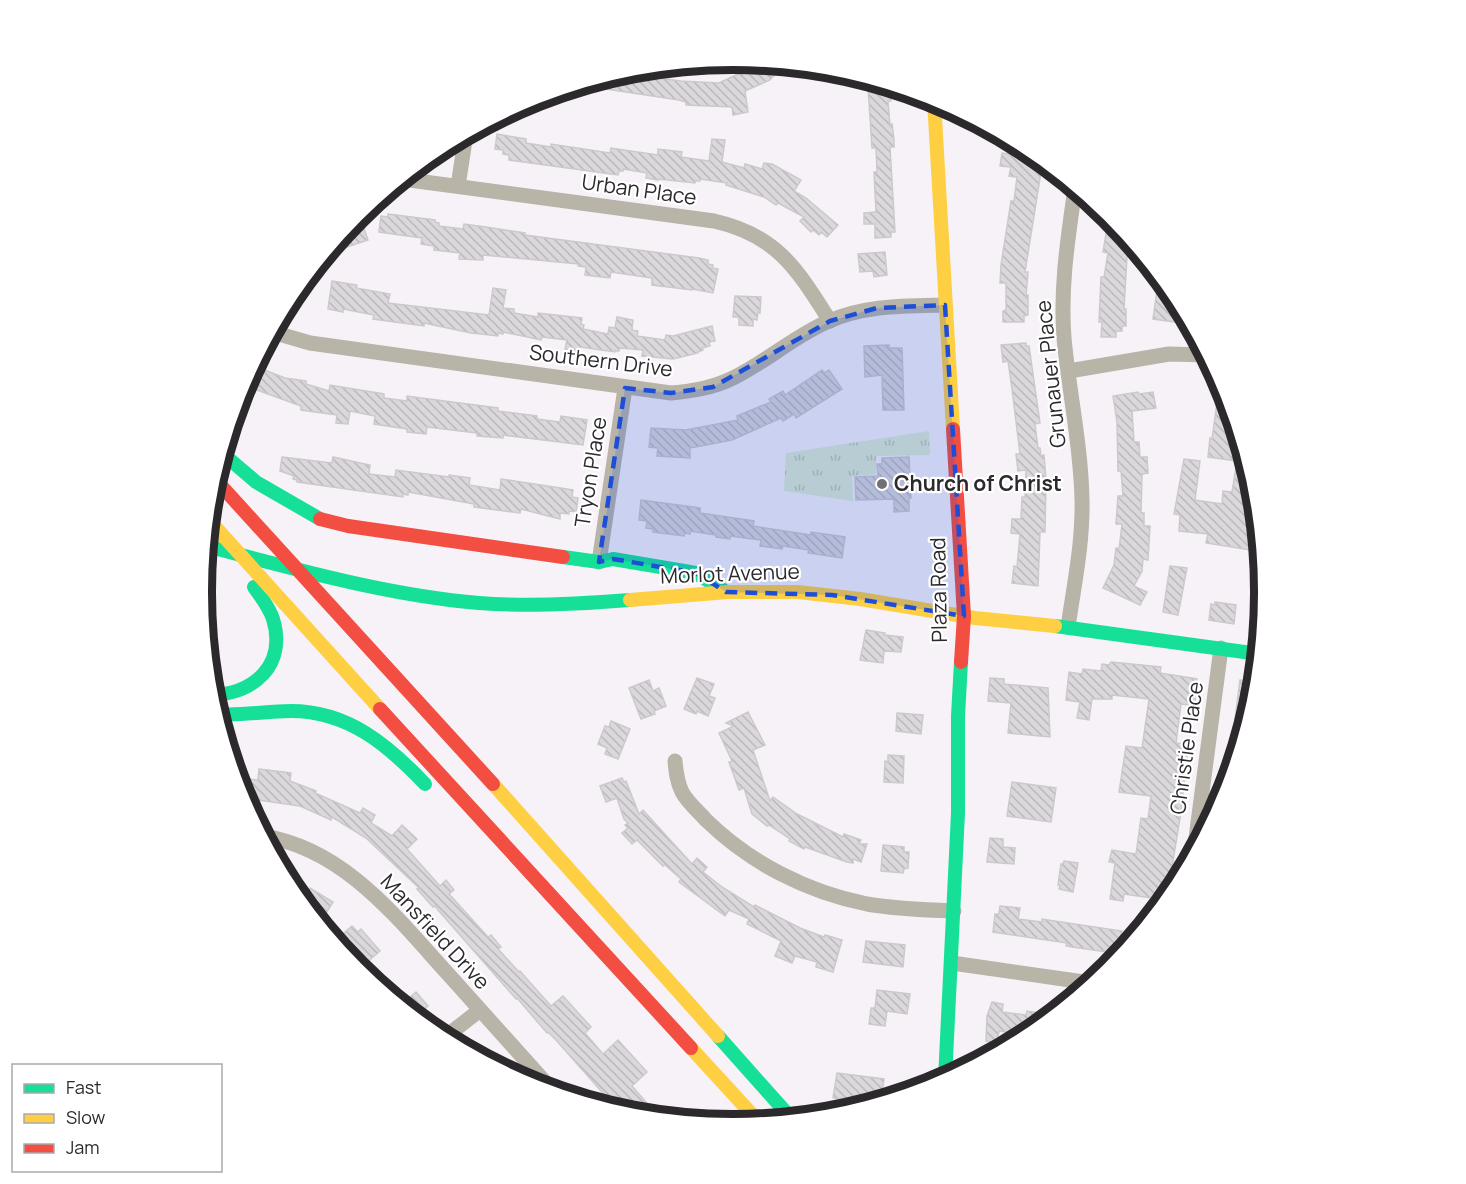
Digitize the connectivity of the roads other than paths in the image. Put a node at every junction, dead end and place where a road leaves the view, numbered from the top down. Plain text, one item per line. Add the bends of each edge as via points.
1 (935, 111) edge
2 (465, 145) edge
3 (413, 180) edge
4 (459, 186) junction
5 (1074, 197) edge
6 (945, 305) junction
7 (830, 321) junction
8 (279, 334) edge
9 (1198, 356) edge
10 (1069, 371) junction
11 (625, 388) junction
12 (229, 459) edge
13 (223, 487) edge
14 (216, 528) edge
15 (215, 537) edge
16 (214, 548) edge
17 (599, 562) junction
18 (726, 592) junction
19 (964, 616) junction
20 (1068, 627) junction
21 (1221, 648) junction
22 (1251, 653) edge
23 (222, 694) edge
24 (226, 714) edge
25 (675, 761) dead end
26 (434, 794) dead end
27 (1197, 831) edge
28 (273, 838) edge
29 (954, 911) junction
30 (952, 963) junction
31 (1080, 981) edge
32 (480, 1010) junction
33 (654, 1029) dead end
34 (452, 1032) edge
35 (950, 1066) edge
36 (540, 1077) edge
37 (784, 1110) edge
38 (751, 1113) edge
39 (740, 1114) edge

1 - 6 main road, Plaza Road
2 - 4 street
3 - 4 street, Urban Place
4 - 7 street, Urban Place via 734,226 771,245 786,258
5 - 10 street, Grunauer Place via 1064,280
6 - 7 street, Southern Drive via 877,308
6 - 19 main road, Plaza Road
7 - 11 street, Southern Drive via 809,330 733,379 712,387 671,393
8 - 11 street, Southern Drive via 309,343
9 - 10 street via 1169,354
10 - 20 street, Grunauer Place via 1083,504
11 - 17 street, Tryon Place
12 - 17 main road via 256,482 320,519
13 - 37 main road
14 - 38 main road
15 - 23 main road via 262,598 276,636 271,662 257,682 247,689
16 - 18 main road, Morlot Avenue via 358,585 436,598 519,605
17 - 18 main road via 613,559 696,573
18 - 19 main road, Morlot Avenue via 832,595
19 - 20 main road, Morlot Avenue
19 - 29 main road, Plaza Road
20 - 21 main road, Morlot Avenue
21 - 22 main road, Morlot Avenue
21 - 27 street, Christie Place
24 - 26 main road via 309,711 328,714 383,744
25 - 29 street via 682,792 692,806 734,844 783,874 866,904
28 - 32 street, Mansfield Drive via 318,854 380,899
29 - 30 main road, Plaza Road
30 - 31 street
30 - 35 main road, Plaza Road
32 - 34 street
32 - 36 street, Mansfield Drive
33 - 39 main road

